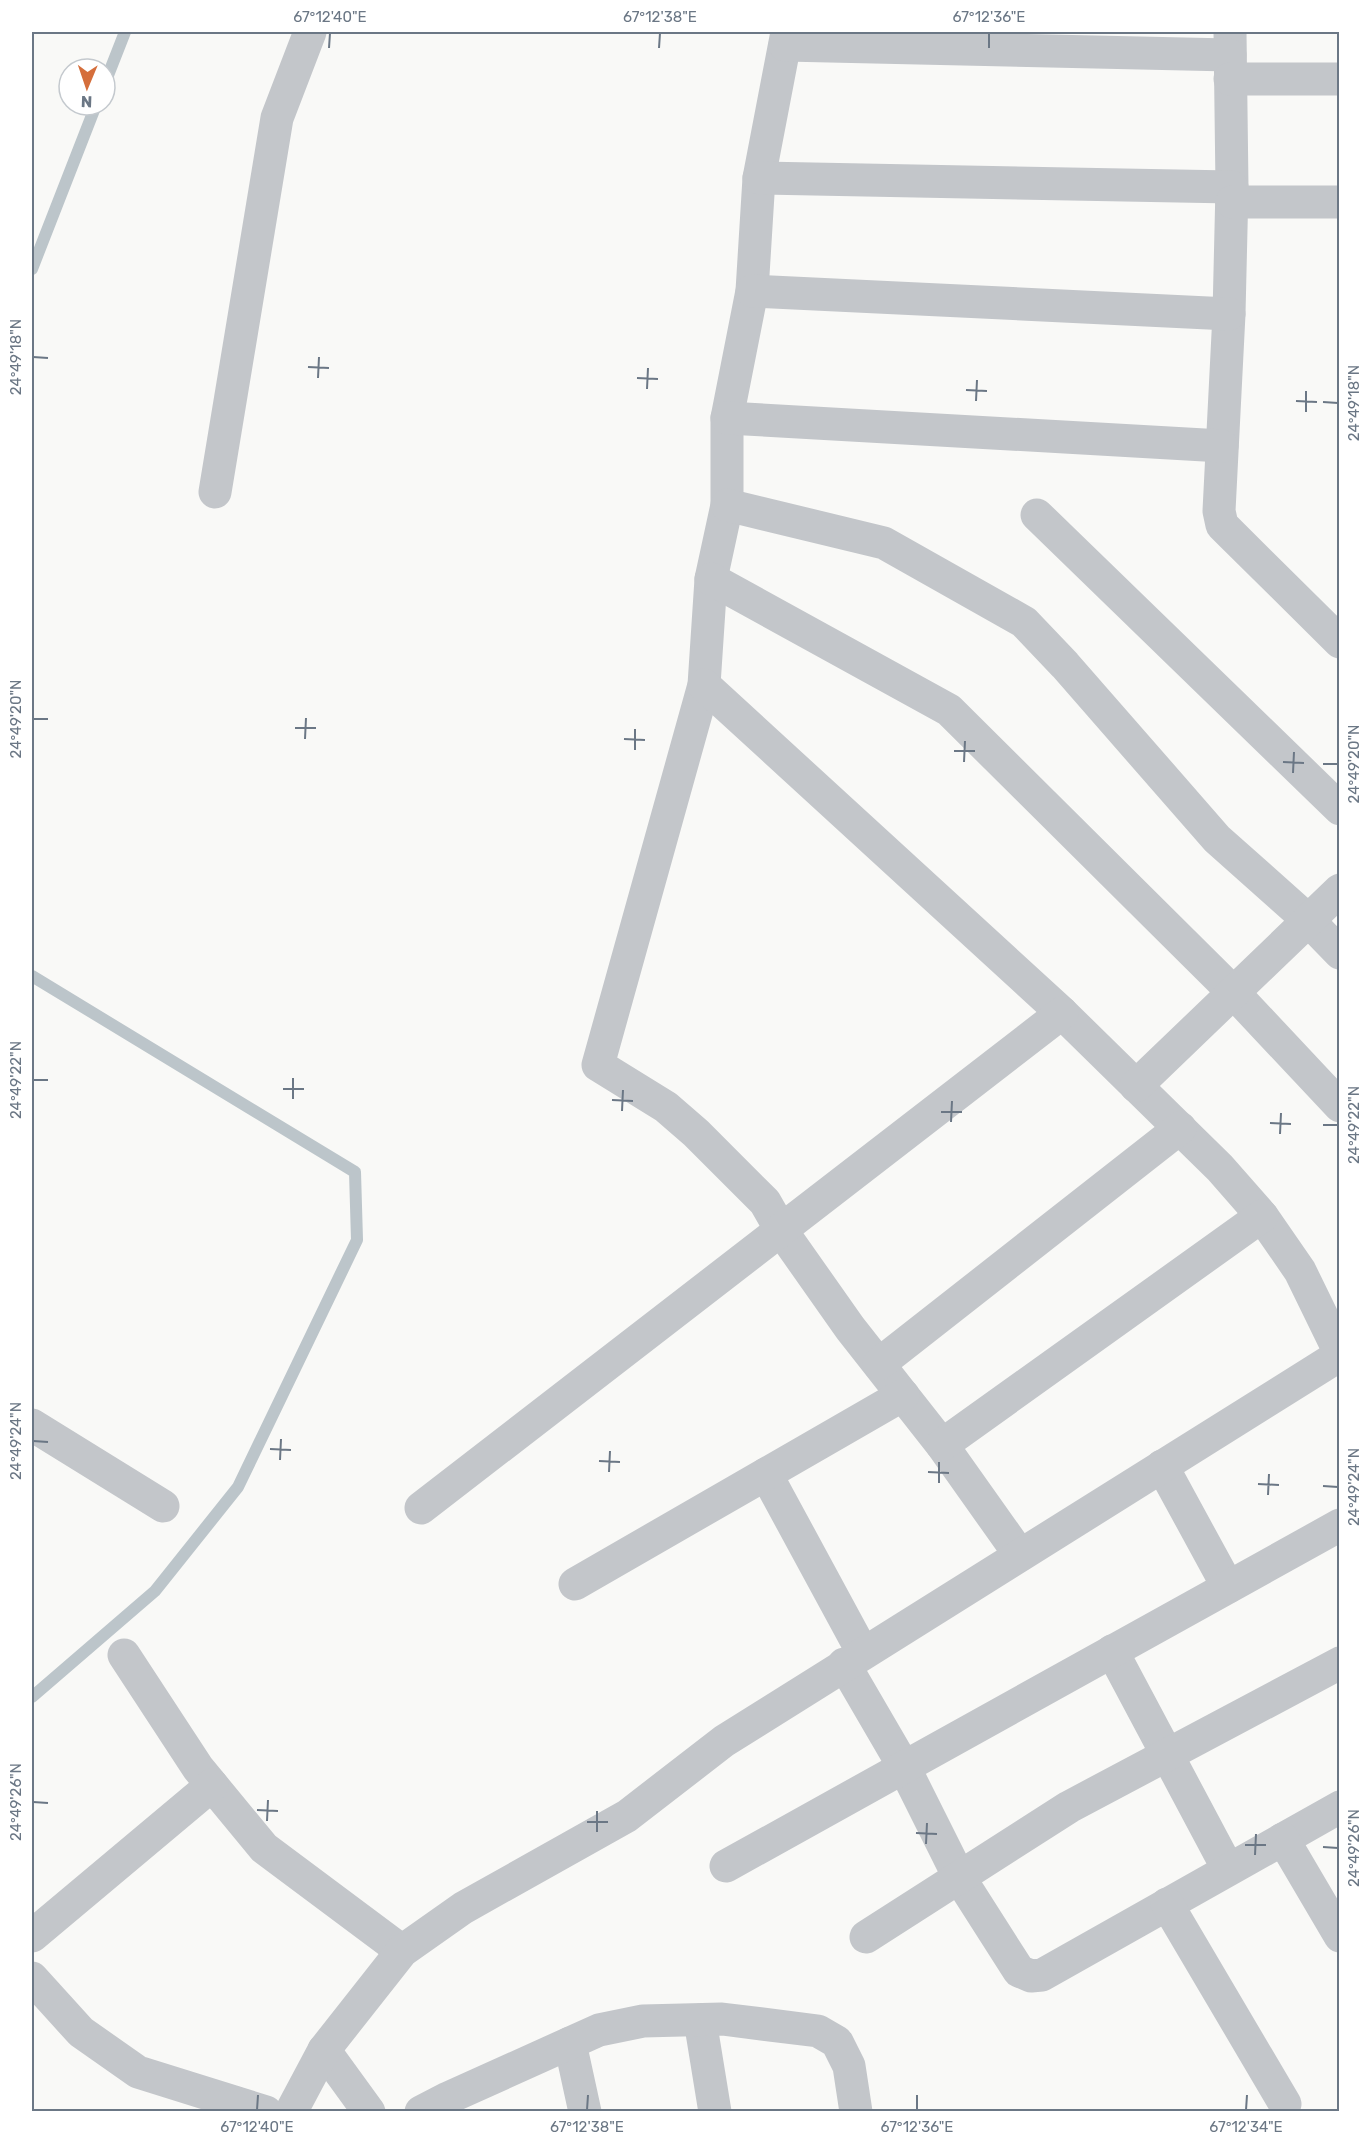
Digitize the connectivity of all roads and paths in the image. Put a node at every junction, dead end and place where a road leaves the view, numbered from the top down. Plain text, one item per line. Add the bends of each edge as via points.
1 (310, 32) edge
2 (786, 38) edge
3 (1230, 55) edge
4 (1340, 78) edge
5 (759, 178) junction
6 (1232, 195) junction
7 (1340, 202) edge
8 (752, 291) junction
9 (1229, 314) junction
10 (727, 418) junction
11 (1222, 446) junction
12 (215, 492) dead end
13 (726, 505) junction
14 (1036, 515) dead end
15 (711, 579) junction
16 (1340, 642) edge
17 (704, 685) junction
18 (1340, 809) edge
19 (1340, 890) edge
20 (1308, 920) junction
21 (1340, 953) edge
22 (1233, 992) junction
23 (1062, 1013) junction
24 (1136, 1086) junction
25 (1340, 1106) edge
26 (1180, 1128) junction
27 (1262, 1216) junction
28 (781, 1230) junction
29 (1340, 1354) edge
30 (879, 1364) junction
31 (903, 1395) junction
32 (32, 1425) edge
33 (942, 1445) junction
34 (1162, 1466) junction
35 (766, 1474) junction
36 (163, 1506) dead end
37 (421, 1508) dead end
38 (1340, 1525) edge
39 (1020, 1555) junction
40 (575, 1584) dead end
41 (1228, 1587) junction
42 (1112, 1652) junction
43 (124, 1655) dead end
44 (854, 1659) junction
45 (1340, 1663) edge
46 (1167, 1755) junction
47 (904, 1767) junction
48 (212, 1785) junction
49 (1340, 1807) edge
50 (1283, 1839) junction
51 (726, 1866) dead end
52 (1228, 1869) junction
53 (959, 1877) junction
54 (1167, 1904) junction
55 (32, 1936) edge
56 (1340, 1936) edge
57 (866, 1937) dead end
58 (402, 1951) junction
59 (32, 1978) edge
60 (700, 2020) junction
61 (570, 2043) junction
62 (324, 2050) junction
63 (1285, 2104) dead end
64 (266, 2112) edge
65 (291, 2112) edge
66 (369, 2112) edge
67 (421, 2112) edge
68 (585, 2112) edge
69 (715, 2112) edge
70 (856, 2112) edge

1 - 12 street via 277,118
2 - 3 street
2 - 5 street
3 - 4 street
3 - 6 street
5 - 6 street
5 - 8 street
6 - 7 street
6 - 9 street
8 - 9 street
8 - 10 street
9 - 11 street
10 - 11 street
10 - 13 street
11 - 16 street via 1222,525
13 - 15 street
13 - 20 street via 884,543 1024,622 1217,839
14 - 18 street
15 - 17 street
15 - 22 street via 949,710
17 - 23 street
17 - 28 street via 598,1065 666,1107 696,1133 765,1202
19 - 20 street
20 - 21 street
20 - 22 street
22 - 24 street
22 - 25 street
23 - 24 street
23 - 28 street
24 - 26 street
26 - 27 street
26 - 30 street
27 - 29 street via 1300,1270
27 - 33 street
28 - 30 street
28 - 37 street
29 - 34 street
30 - 31 street
31 - 33 street
31 - 35 street
32 - 36 street
33 - 39 street
34 - 39 street
34 - 41 street
35 - 40 street
35 - 44 street
38 - 41 street
39 - 44 street
41 - 42 street
42 - 46 street
42 - 47 street
43 - 48 street
44 - 47 street
44 - 58 street via 724,1741 627,1816 463,1908
45 - 46 street
46 - 52 street
46 - 53 street via 1069,1807
47 - 51 street
47 - 53 street
48 - 55 street
48 - 58 street via 264,1848
49 - 50 street
50 - 52 street
50 - 56 street
52 - 54 street
53 - 54 street via 1019,1971 1030,1976 1042,1975
53 - 57 street
54 - 63 street
58 - 62 street
59 - 64 street via 81,2032 138,2072
60 - 61 street via 643,2021 599,2030
60 - 69 street
60 - 70 street via 722,2019 818,2031 837,2042 849,2066
61 - 67 street
61 - 68 street
62 - 65 street
62 - 66 street

